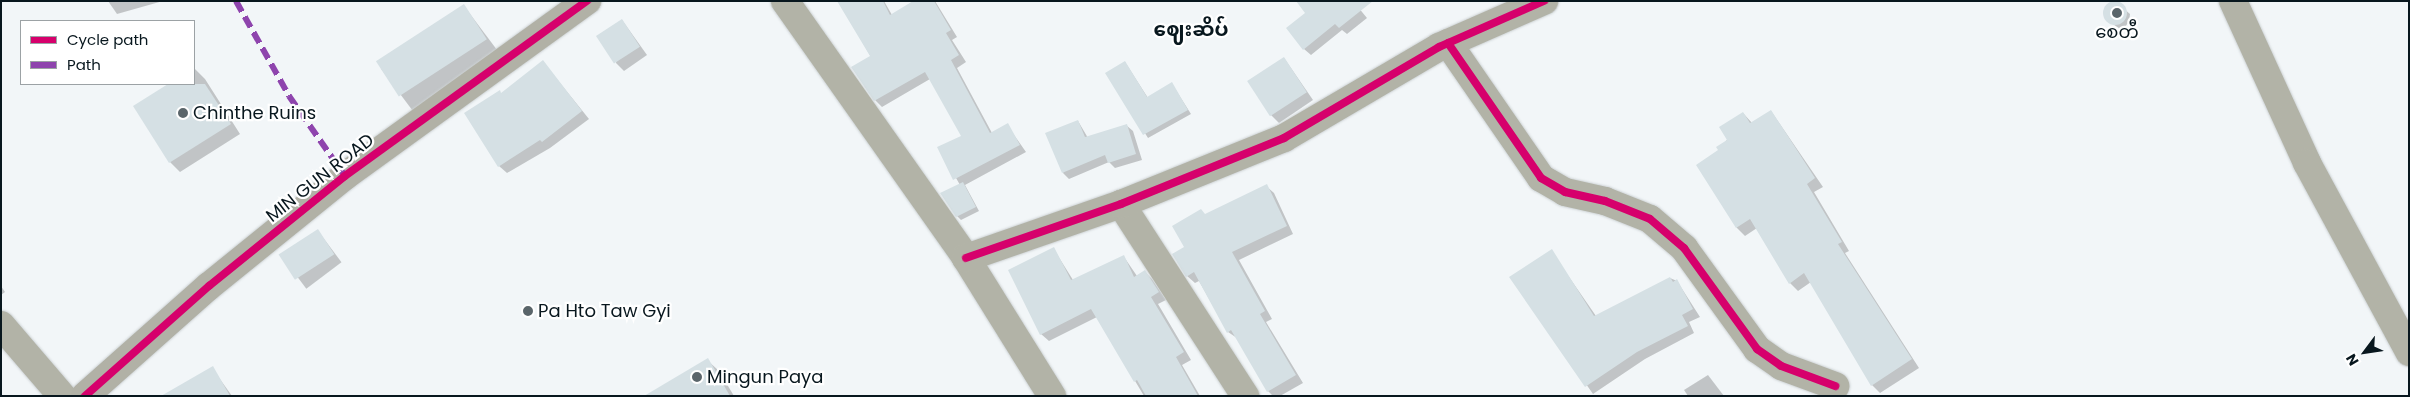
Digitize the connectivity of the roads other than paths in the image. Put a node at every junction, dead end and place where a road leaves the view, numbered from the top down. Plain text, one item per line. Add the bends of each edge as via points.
1 (587, 1) edge
2 (785, 1) edge
3 (1544, 1) edge
4 (2233, 1) edge
5 (1448, 43) junction
6 (1122, 204) junction
7 (966, 258) junction
8 (1, 326) edge
9 (2409, 352) edge
10 (1835, 386) dead end
11 (62, 396) edge
12 (85, 396) edge
13 (1052, 396) edge
14 (1245, 396) edge

1 - 12 street, MIN GUN ROAD via 345,176 209,286
2 - 7 street
3 - 5 street
4 - 9 street via 2307,163
5 - 6 street via 1284,138
5 - 10 street via 1540,178 1565,192 1605,201 1650,219 1684,248 1757,349 1782,366
6 - 7 street
6 - 14 street
7 - 13 street
8 - 11 street

